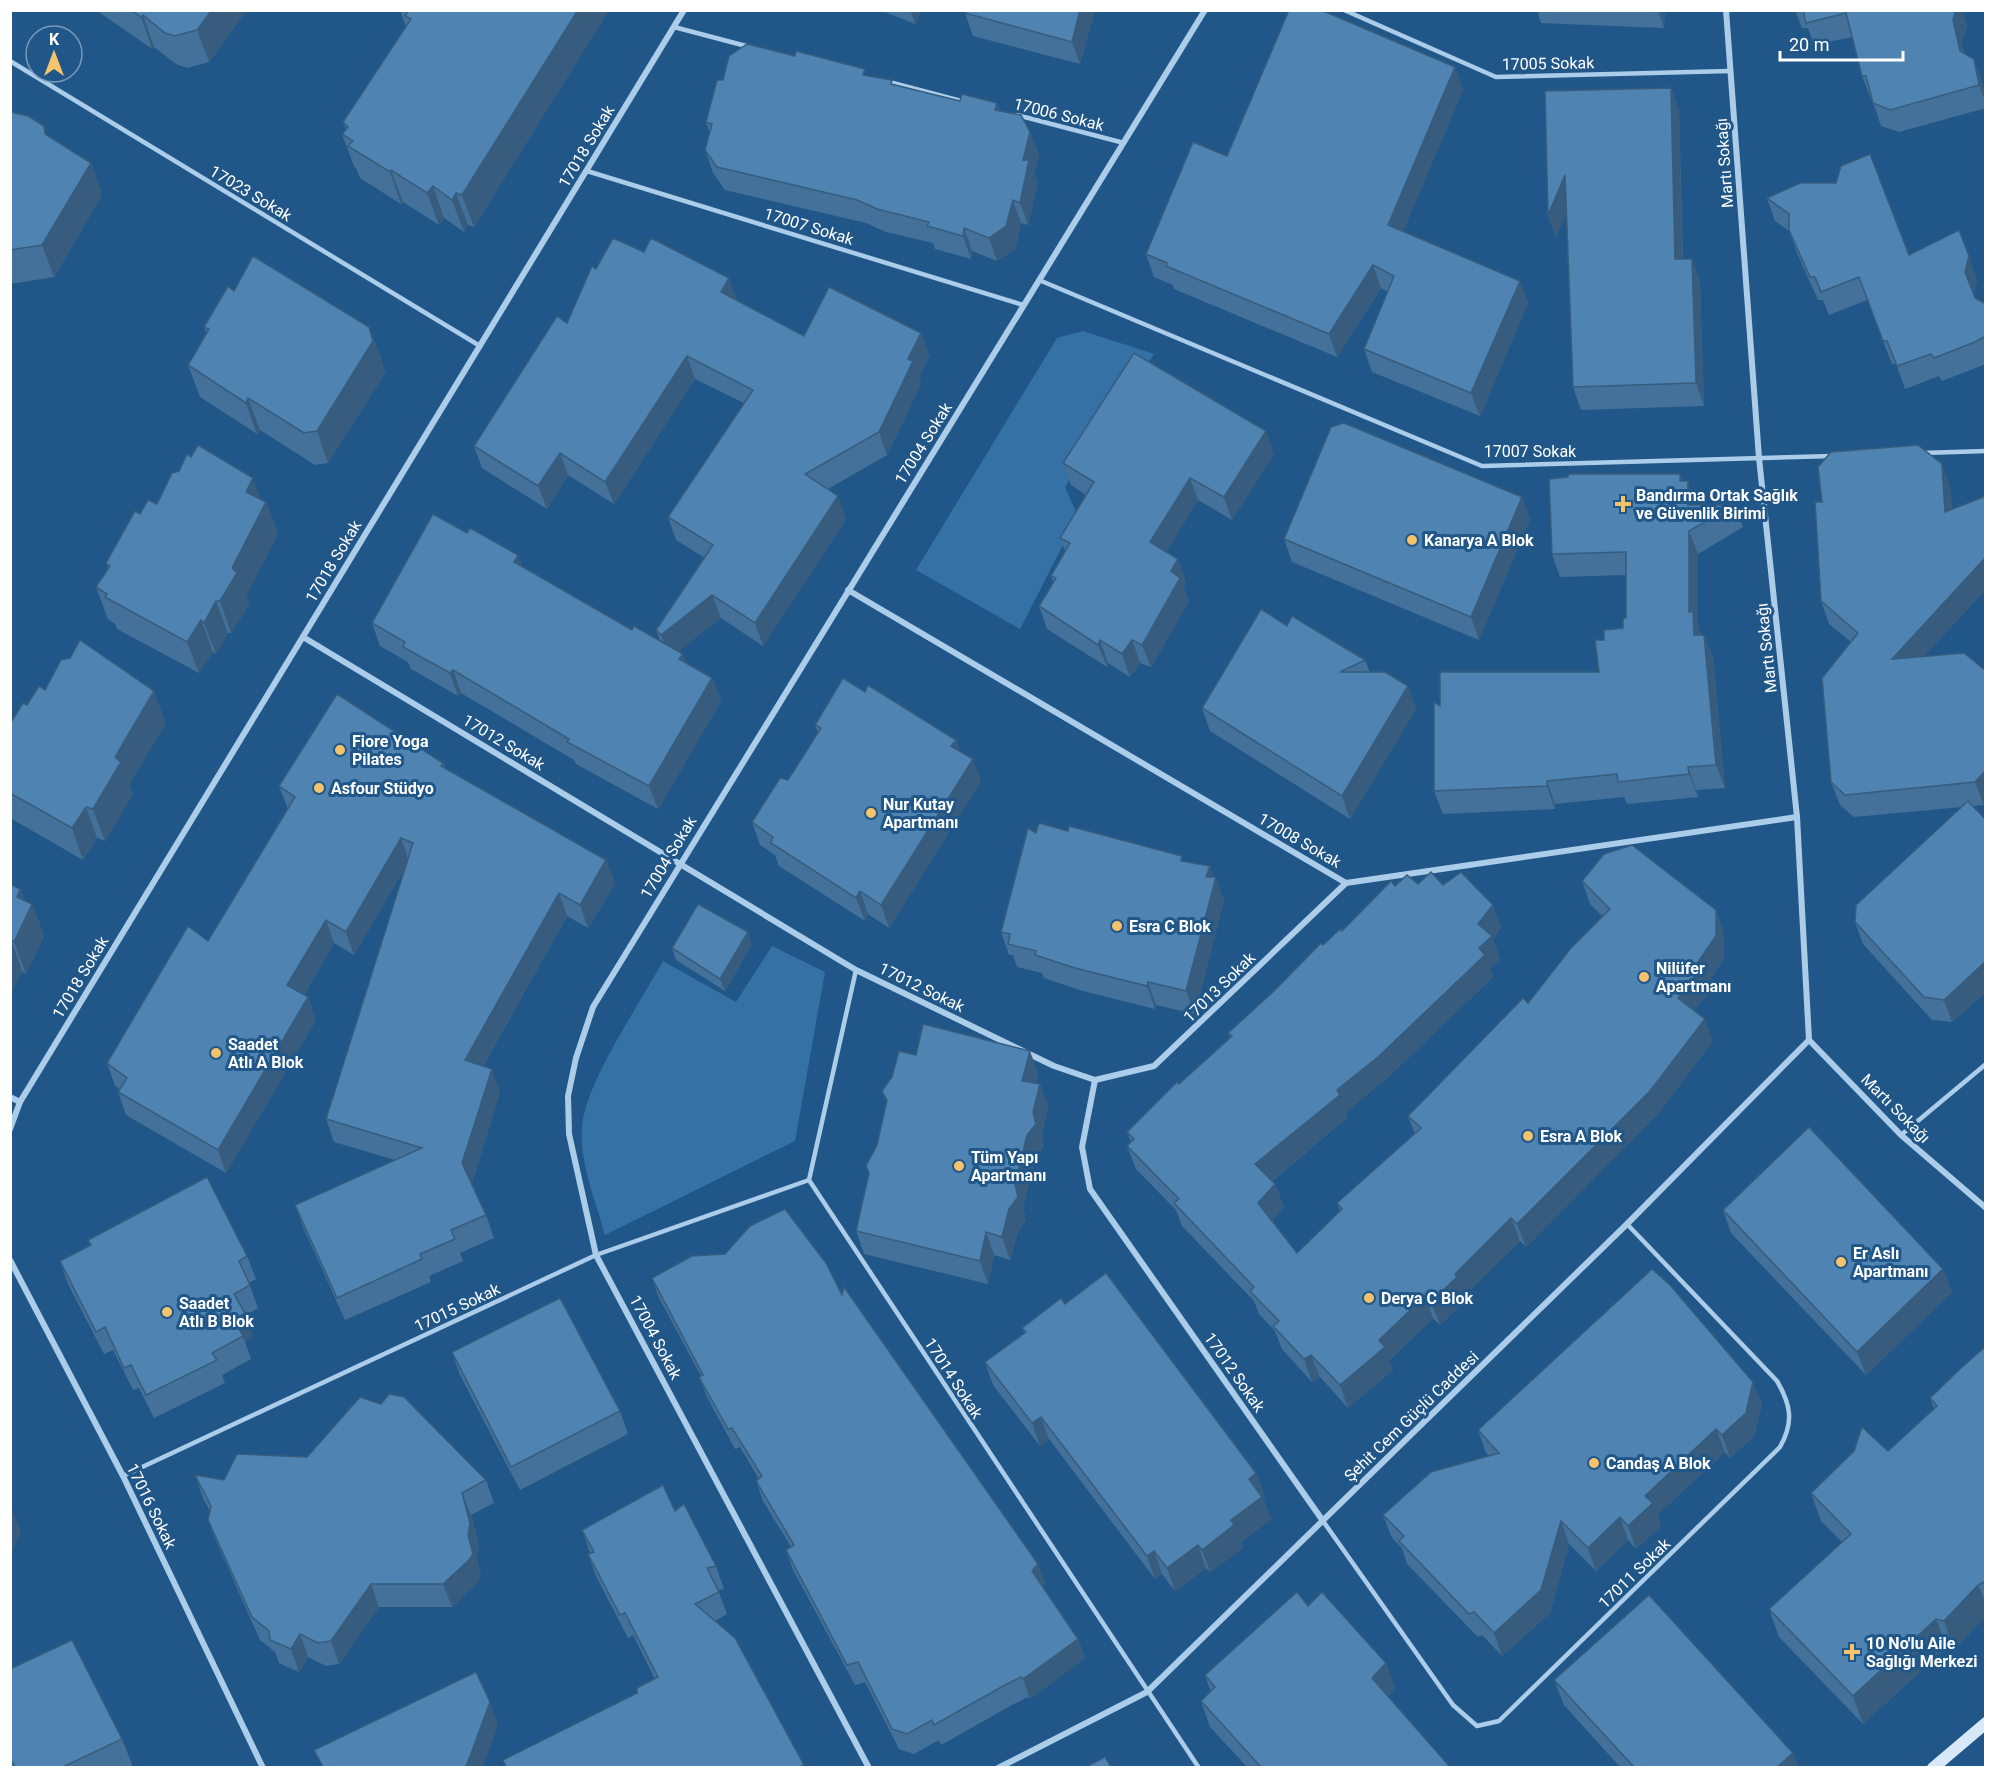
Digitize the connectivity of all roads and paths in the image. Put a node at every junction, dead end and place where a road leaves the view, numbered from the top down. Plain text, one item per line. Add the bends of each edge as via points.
1 (684, 10) edge
2 (1205, 10) edge
3 (1344, 10) edge
4 (1726, 10) edge
5 (674, 27) junction
6 (755, 48) edge
7 (10, 61) edge
8 (1730, 70) junction
9 (882, 80) edge
10 (974, 104) edge
11 (1008, 113) edge
12 (1124, 142) junction
13 (587, 171) junction
14 (1039, 280) junction
15 (1023, 305) junction
16 (480, 346) junction
17 (1986, 452) edge
18 (1914, 454) edge
19 (1842, 456) edge
20 (1759, 458) junction
21 (848, 590) junction
22 (303, 637) junction
23 (1797, 817) junction
24 (680, 864) junction
25 (1346, 883) junction
26 (856, 970) junction
27 (1809, 1040) junction
28 (1986, 1064) edge
29 (1095, 1080) junction
30 (10, 1097) edge
31 (20, 1102) junction
32 (10, 1129) edge
33 (1901, 1135) junction
34 (809, 1180) junction
35 (1986, 1208) edge
36 (1627, 1224) junction
37 (597, 1255) junction
38 (10, 1260) edge
39 (123, 1476) junction
40 (1323, 1521) junction
41 (1147, 1692) junction
42 (1986, 1723) edge
43 (263, 1767) edge
44 (869, 1767) edge
45 (998, 1767) edge
46 (1199, 1767) edge
47 (1934, 1767) edge

1 - 5 street, 17018 Sokak
2 - 12 street, 17004 Sokak
3 - 8 lane, 17005 Sokak via 1496,77
4 - 8 street, Martı Sokağı
5 - 6 lane
5 - 13 street, 17018 Sokak
7 - 16 lane, 17023 Sokak
8 - 20 street, Martı Sokağı
9 - 10 lane
11 - 12 lane, 17006 Sokak
12 - 14 street, 17004 Sokak
13 - 15 lane, 17007 Sokak
13 - 16 street, 17018 Sokak
14 - 15 street, 17004 Sokak
14 - 20 lane, 17007 Sokak via 1482,466
15 - 21 street, 17004 Sokak
16 - 22 street, 17018 Sokak
17 - 18 lane
19 - 20 lane, 17007 Sokak
20 - 23 street, Martı Sokağı
21 - 24 street, 17004 Sokak
21 - 25 street, 17008 Sokak
22 - 24 street, 17012 Sokak
22 - 31 street, 17018 Sokak
23 - 25 street, 17008 Sokak
23 - 27 street, Martı Sokağı
24 - 26 street, 17012 Sokak
24 - 37 street, 17004 Sokak via 593,1008 576,1058 568,1096 569,1134
25 - 29 street, 17013 Sokak via 1154,1066
26 - 29 street, 17012 Sokak via 1054,1066
26 - 34 lane
27 - 33 street, Martı Sokağı
27 - 36 street, Şehit Cem Güçlü Caddesi
28 - 33 lane
29 - 40 street, 17012 Sokak via 1082,1147 1090,1189
30 - 31 street
31 - 32 street, 17018 Sokak
33 - 35 street, Martı Sokağı
34 - 37 lane, 17015 Sokak
34 - 41 lane, 17014 Sokak
36 - 40 street, Şehit Cem Güçlü Caddesi
36 - 40 lane, 17011 Sokak via 1777,1381 1788,1399 1788,1433 1771,1456 1499,1721 1478,1726 1453,1705
37 - 39 lane, 17015 Sokak
37 - 44 street, 17004 Sokak
38 - 39 street, 17016 Sokak
39 - 43 street, 17016 Sokak
40 - 41 street, Şehit Cem Güçlü Caddesi
41 - 45 street, Şehit Cem Güçlü Caddesi
41 - 46 lane, 17014 Sokak
42 - 47 main road

